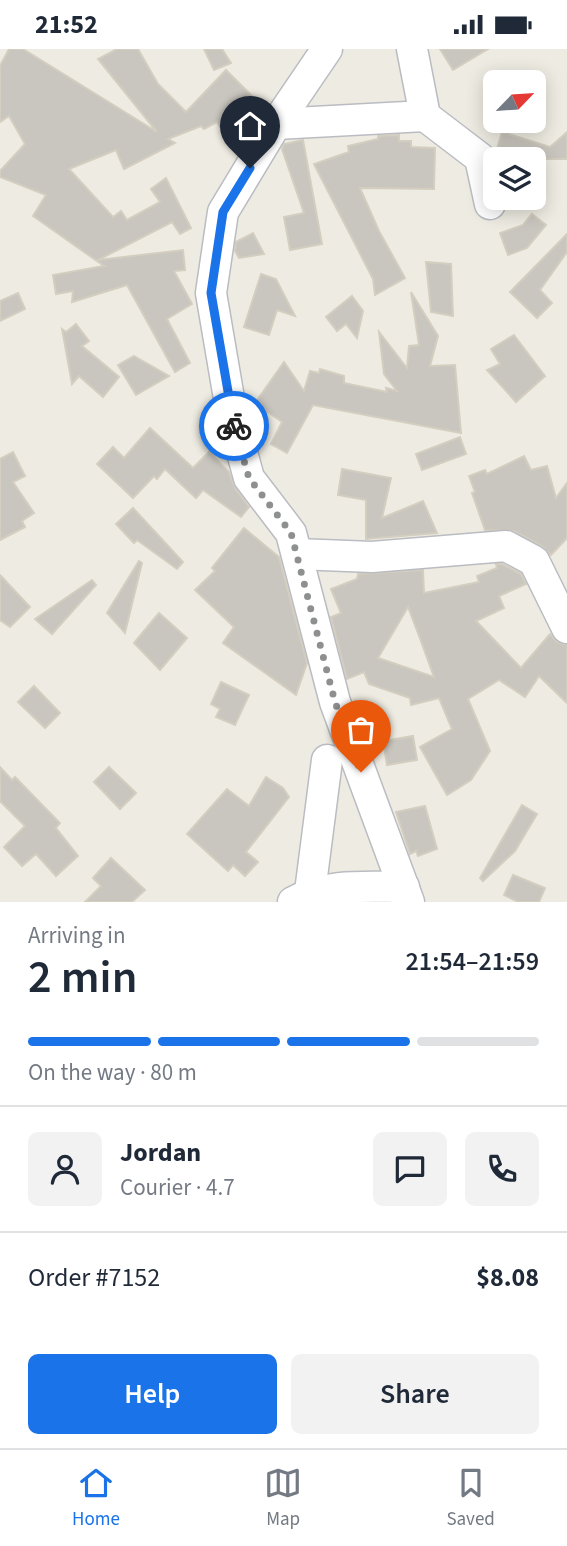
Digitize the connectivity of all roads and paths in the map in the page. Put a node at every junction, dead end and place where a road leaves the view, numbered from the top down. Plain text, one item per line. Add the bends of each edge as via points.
1 (327, 49) edge
2 (412, 49) edge
3 (425, 116) junction
4 (276, 124) junction
5 (483, 172) edge
6 (297, 554) junction
7 (567, 628) edge
8 (327, 760) dead end
9 (407, 894) edge
10 (302, 897) edge

1 - 4 street
2 - 3 street
3 - 4 street
3 - 5 street via 480,158
4 - 6 street via 223,212 211,293 232,416 249,478 291,533
6 - 7 street via 372,557 506,546 534,561
6 - 9 street via 335,702
8 - 10 street
9 - 10 street via 344,888

